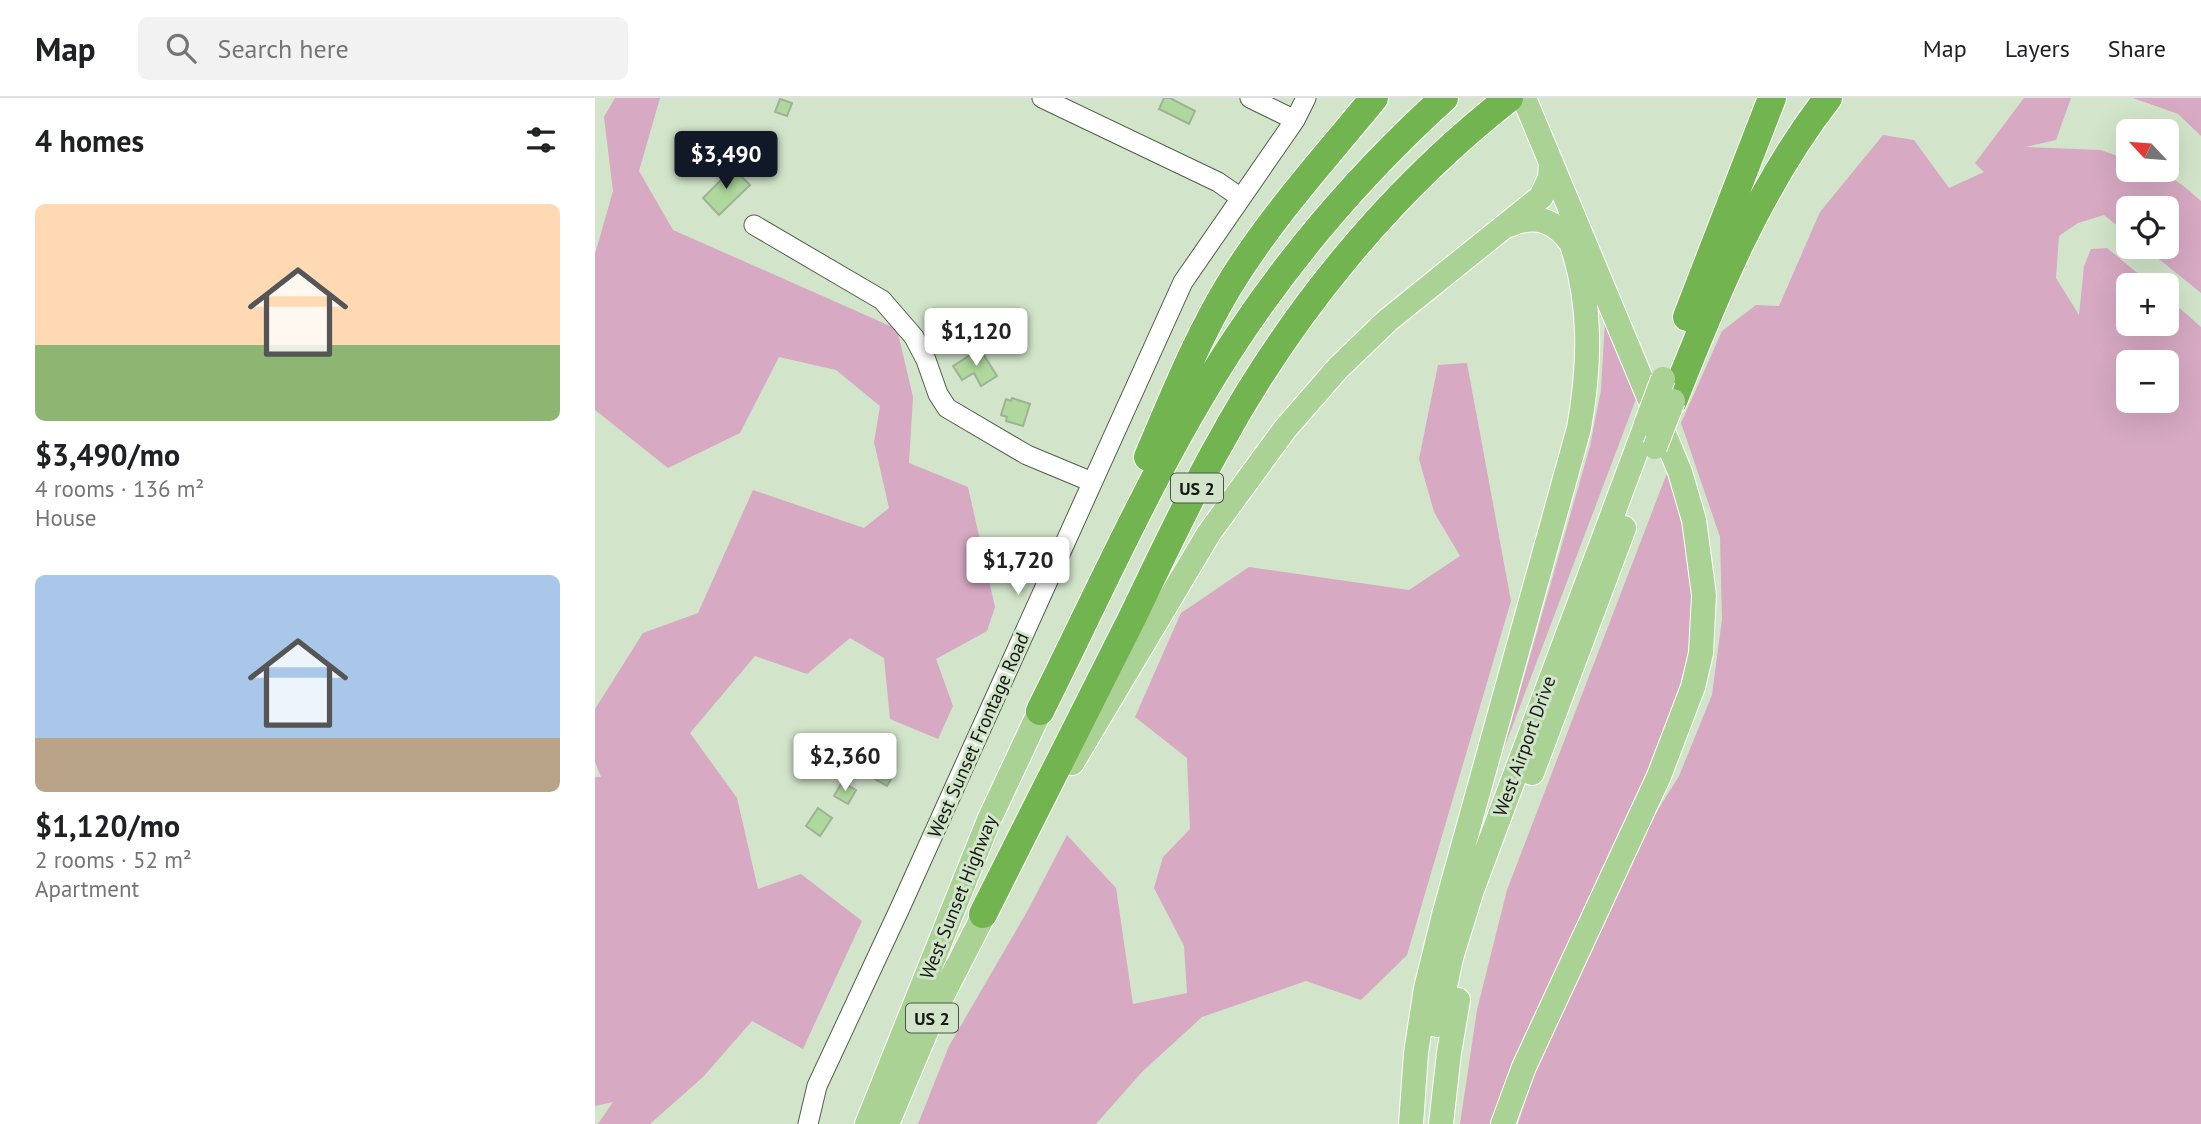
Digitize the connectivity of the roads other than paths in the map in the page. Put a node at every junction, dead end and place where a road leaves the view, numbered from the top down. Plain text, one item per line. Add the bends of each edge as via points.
1 (1042, 98) edge
2 (1250, 98) edge
3 (1306, 98) edge
4 (1374, 98) edge
5 (1444, 98) edge
6 (1524, 98) edge
7 (1772, 98) edge
8 (1828, 98) edge
9 (1503, 104) edge
10 (1295, 120) junction
11 (1550, 173) junction
12 (1241, 198) junction
13 (754, 225) dead end
14 (1499, 230) junction
15 (1572, 244) junction
16 (1668, 390) junction
17 (1650, 436) junction
18 (1092, 482) junction
19 (1040, 711) junction
20 (983, 914) junction
21 (808, 1124) edge
22 (867, 1124) edge
23 (887, 1124) edge
24 (1411, 1124) edge
25 (1425, 1124) edge
26 (1441, 1124) edge
27 (1503, 1124) edge

1 - 12 street via 1218,182
2 - 10 street
3 - 10 street, West Sunset Frontage Road
4 - 19 highway via 1259,240 1217,305 1107,548
5 - 19 highway, US 2 via 1327,219 1239,334 1159,472
6 - 11 main road
7 - 16 highway
8 - 16 highway via 1762,200
9 - 11 main road
9 - 20 highway, US 2 via 1385,212 1346,256 1293,324 1249,392
10 - 12 street, West Sunset Frontage Road
11 - 14 main road, West Sunset Highway via 1538,200
11 - 15 main road
11 - 27 main road via 1680,472 1694,520 1704,595 1701,653 1684,717 1524,1067
12 - 18 street, West Sunset Frontage Road via 1183,282
13 - 18 street via 881,300 914,337 947,408 1027,455
14 - 15 main road via 1517,221 1537,219 1559,228
14 - 20 main road, West Sunset Highway via 1367,339 1263,455 1209,533
15 - 24 main road via 1588,336 1586,390 1426,988
16 - 17 main road, West Airport Drive, bridge
17 - 25 main road, West Airport Drive via 1549,678 1460,925 1436,1031
17 - 26 main road, West Airport Drive via 1482,909 1455,1015
18 - 21 street, West Sunset Frontage Road via 817,1086
19 - 22 main road, West Sunset Highway / US 2 via 989,820
20 - 23 main road, West Sunset Highway / US 2 via 936,1008

